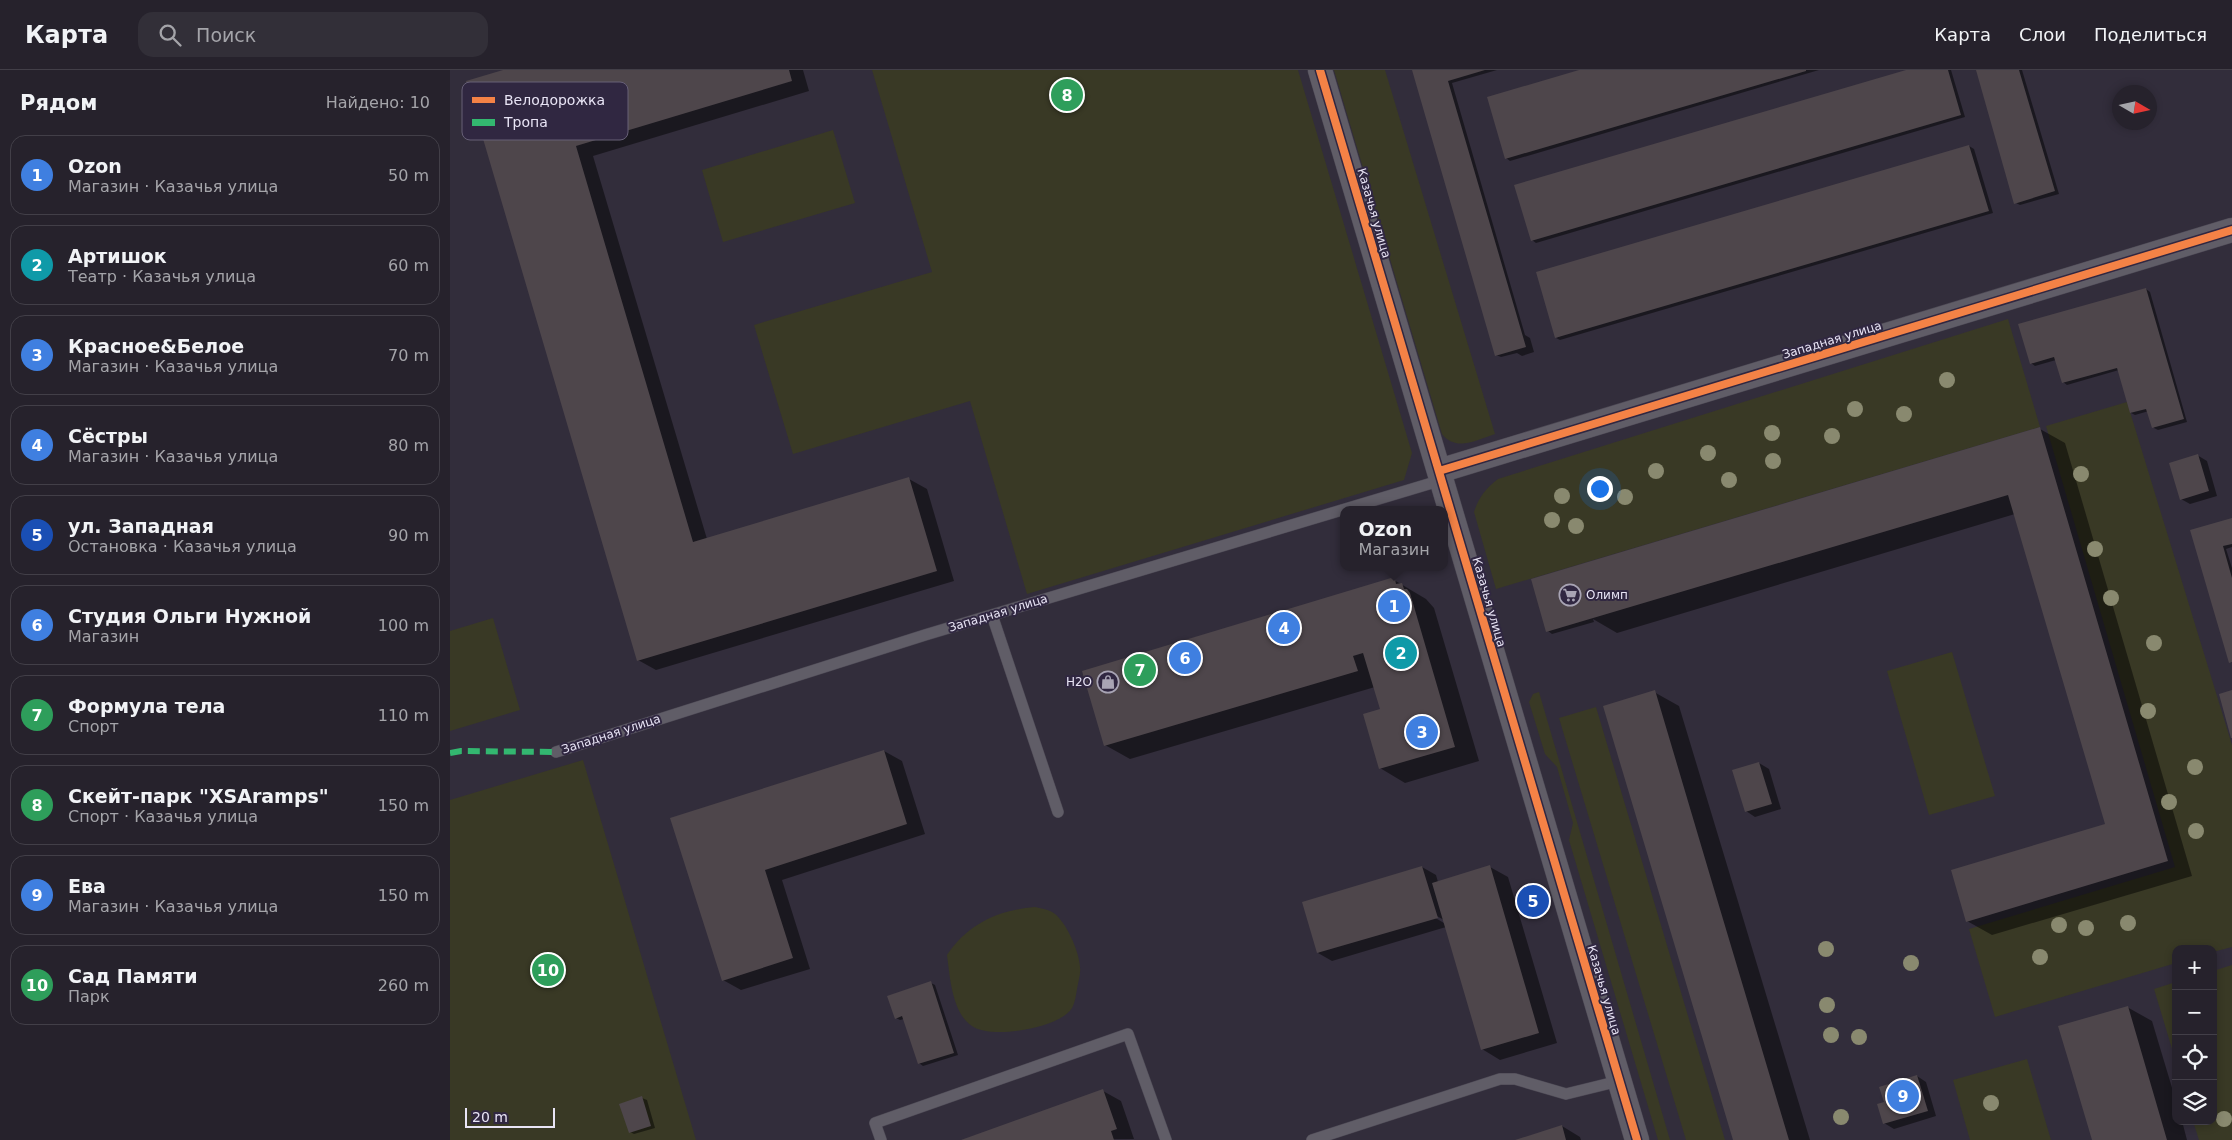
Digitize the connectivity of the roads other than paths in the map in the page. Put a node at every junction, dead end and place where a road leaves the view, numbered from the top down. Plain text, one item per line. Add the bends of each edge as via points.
1 (1320, 70) edge
2 (2232, 230) edge
3 (1440, 476) junction
4 (1343, 506) edge
5 (1340, 507) edge
6 (992, 615) junction
7 (556, 752) dead end
8 (1058, 812) dead end
9 (1619, 1081) junction
10 (882, 1140) edge
11 (1166, 1140) edge
12 (1312, 1140) edge
13 (1637, 1140) edge

1 - 3 street, Казачья улица
2 - 3 street, Западная улица
3 - 4 lane, Западная улица
3 - 9 street, Казачья улица
5 - 6 lane, Западная улица
6 - 7 lane, Западная улица
6 - 8 lane
9 - 12 lane via 1566,1094 1515,1079 1500,1078
9 - 13 street, Казачья улица
10 - 11 lane via 875,1123 1128,1034

